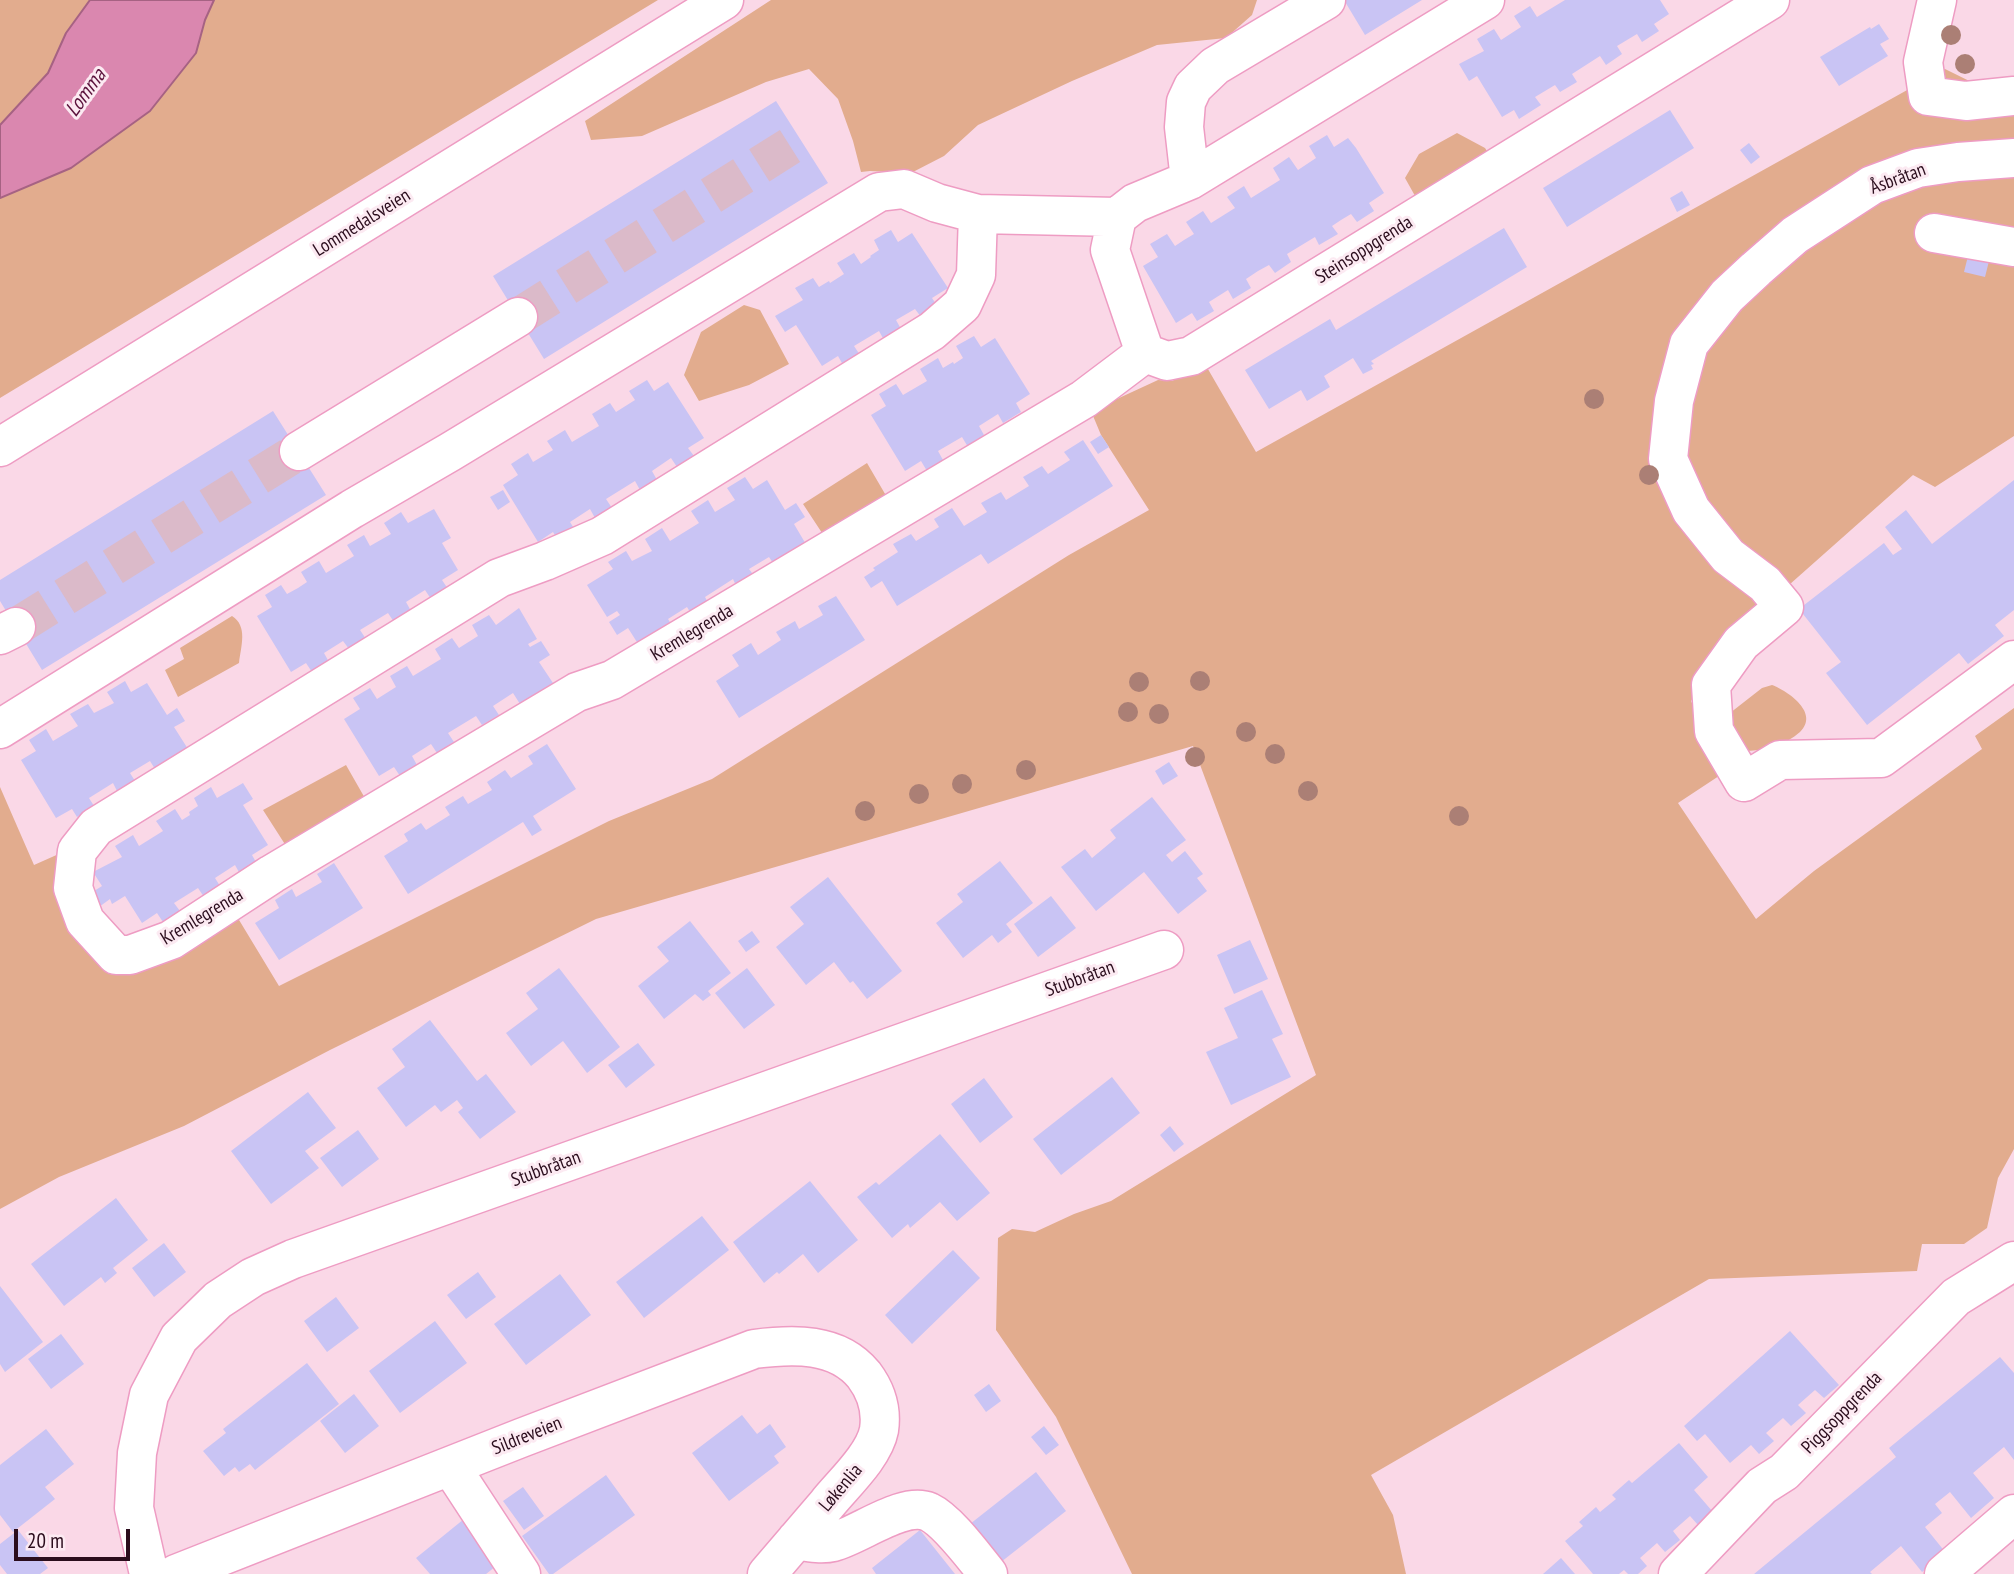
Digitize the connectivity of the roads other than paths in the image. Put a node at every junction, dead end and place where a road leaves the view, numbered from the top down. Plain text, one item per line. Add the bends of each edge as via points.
1 (724, 0) edge
2 (1326, 0) edge
3 (1485, 0) edge
4 (1770, 0) edge
5 (1937, 0) edge
6 (2014, 96) edge
7 (2014, 158) edge
8 (1190, 180) junction
9 (978, 214) junction
10 (1117, 217) junction
11 (1934, 233) dead end
12 (2014, 247) edge
13 (518, 317) tunnel mouth
14 (1145, 354) junction
15 (0, 447) edge
16 (299, 451) tunnel mouth
17 (2014, 660) edge
18 (0, 729) edge
19 (1164, 950) dead end
20 (2014, 1261) edge
21 (873, 1388) joint
22 (451, 1466) junction
23 (2014, 1514) edge
24 (796, 1540) junction
25 (149, 1574) edge
26 (176, 1574) edge
27 (521, 1574) edge
28 (767, 1574) edge
29 (988, 1574) edge
30 (1678, 1574) edge
31 (1944, 1574) edge

1 - 15 street, Lommedalsveien
2 - 8 street via 1215,66 1193,86 1184,127
3 - 8 street
4 - 14 street, Steinsoppgrenda via 1191,356 1167,361
5 - 6 street via 1923,62 1928,96 1966,101
7 - 17 street, Åsbråtan via 1918,168 1872,185 1795,235 1727,296 1689,344 1674,401 1668,459 1691,510 1728,556 1765,584 1784,607 1741,643 1711,685 1714,731 1744,782 1780,760 1881,758
8 - 10 street via 1135,203
9 - 10 street
9 - 14 street, Kremlegrenda via 976,275 962,305 932,331 602,536 499,578 96,827 77,851 73,888 85,921 116,954 130,955 171,940 272,874 577,692 612,680 1084,399
9 - 18 street via 904,189 879,192 352,509
10 - 14 street via 1110,250
11 - 12 street
13 - 16 street
19 - 25 street, Stubbråtan via 305,1254 253,1278 218,1300 179,1338 149,1395 137,1453 134,1508
20 - 30 street, Piggsoppgrenda via 1956,1297
21 - 22 street, Sildreveien via 845,1358 819,1349 788,1345 754,1349
21 - 24 street, Løkenlia via 880,1413 878,1433 864,1460
22 - 26 street, Sildreveien
22 - 27 street
23 - 31 street
24 - 28 street, Løkenlia
24 - 29 street via 833,1542 918,1509 942,1521

